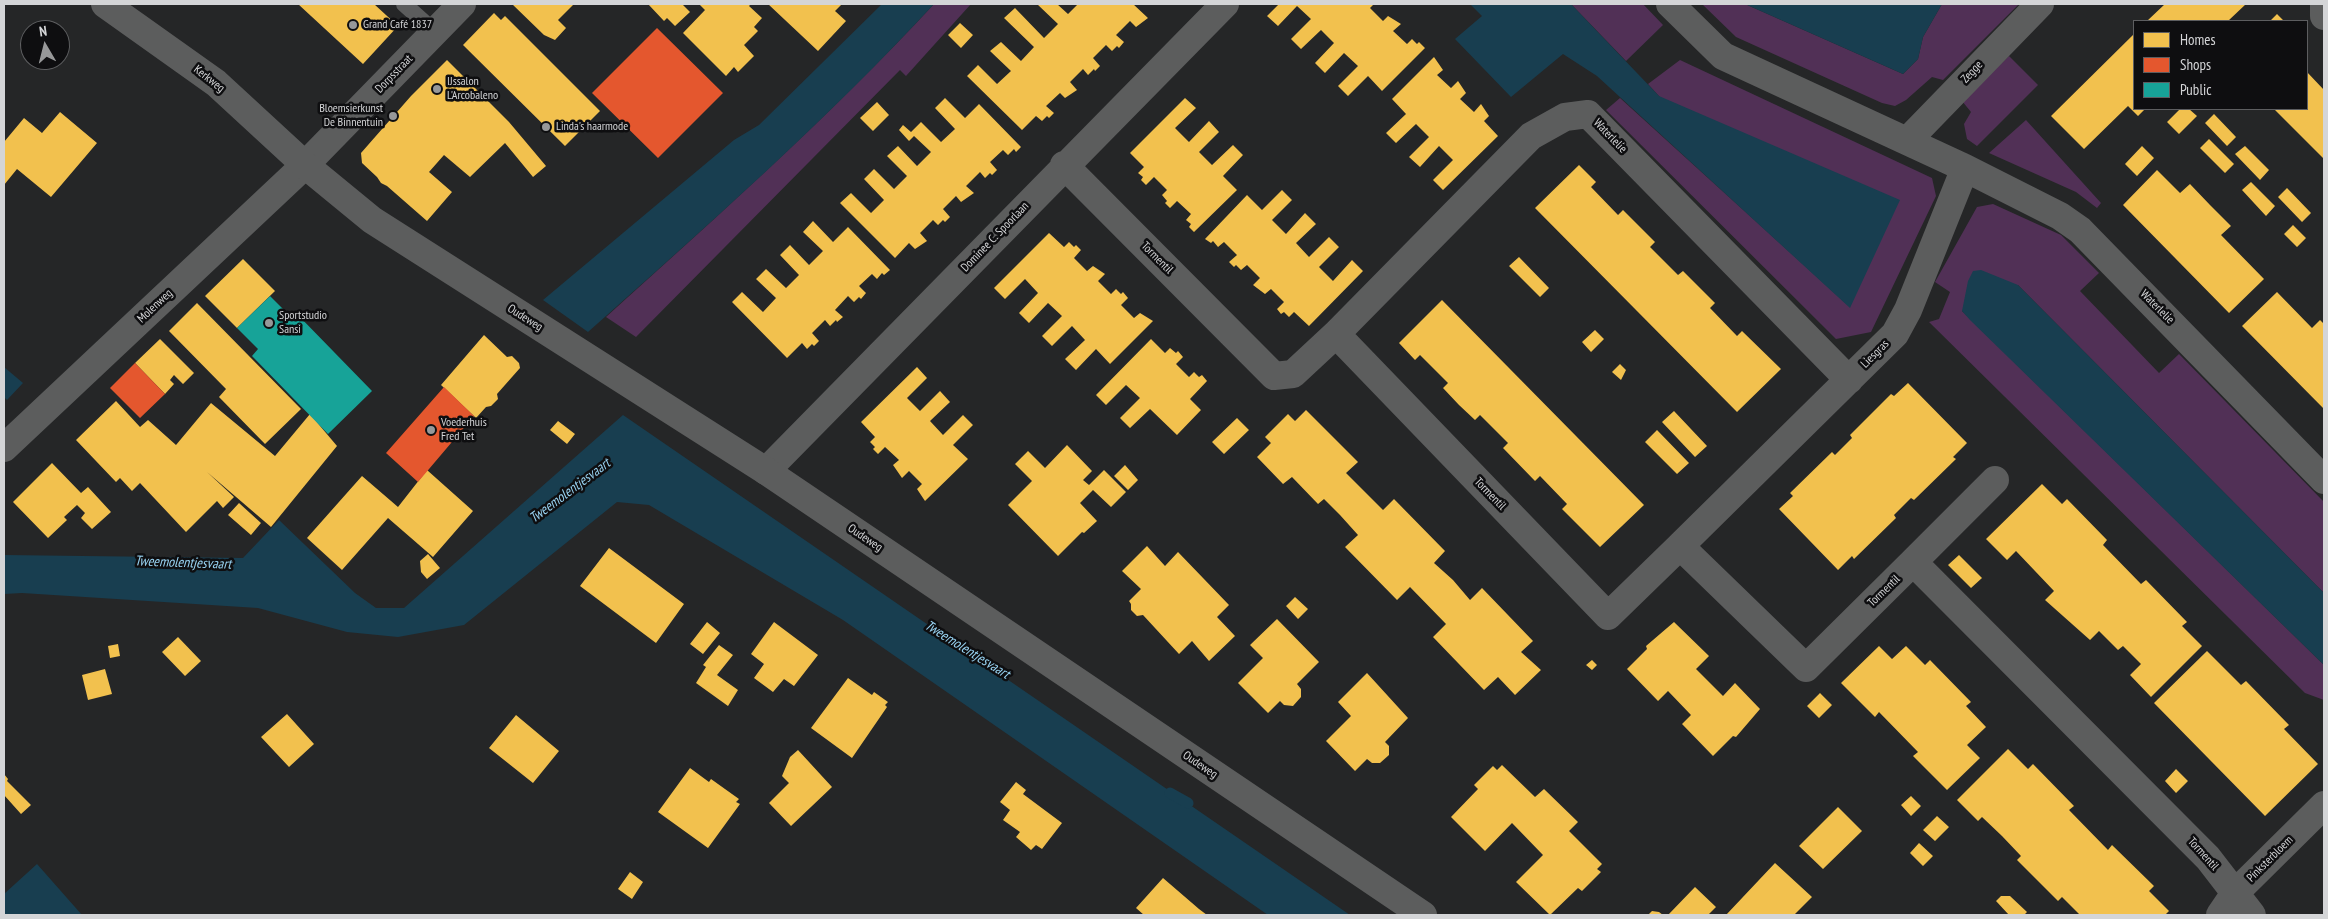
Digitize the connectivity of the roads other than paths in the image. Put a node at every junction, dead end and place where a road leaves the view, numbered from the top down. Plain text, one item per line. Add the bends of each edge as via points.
1 (105, 4) edge
2 (404, 4) edge
3 (462, 4) edge
4 (1224, 4) edge
5 (1670, 4) edge
6 (2040, 4) edge
7 (2324, 4) edge
8 (2324, 16) edge
9 (435, 32) junction
10 (1907, 141) junction
11 (305, 165) junction
12 (1064, 166) junction
13 (1965, 168) junction
14 (1336, 334) junction
15 (1849, 380) junction
16 (4, 448) edge
17 (766, 471) junction
18 (1995, 480) dead end
19 (2324, 480) edge
20 (1680, 546) junction
21 (1914, 562) junction
22 (2324, 805) edge
23 (2235, 893) junction
24 (1423, 915) edge
25 (2220, 915) edge
26 (2252, 915) edge

1 - 11 street, Kerkweg via 216,83
2 - 9 lane
3 - 9 street, Dorpsstraat
4 - 12 street, Dominee C. Spoorlaan
5 - 10 street via 1723,56
6 - 10 street, Zegge
7 - 8 street
9 - 11 street, Dorpsstraat
10 - 13 street
11 - 16 street, Molenweg
11 - 17 street, Oudeweg via 372,220
12 - 14 street, Tormentil via 1274,376 1293,374
12 - 17 street, Dominee C. Spoorlaan
13 - 15 street, Liesgras via 1908,310 1895,334
13 - 19 street, Waterlelie via 2060,216 2080,230
14 - 15 street, Waterlelie via 1531,136 1565,117 1588,114
14 - 20 street, Tormentil via 1608,616
15 - 20 street, Liesgras
17 - 24 street, Oudeweg
18 - 21 street, Tormentil
20 - 21 street, Tormentil via 1806,668
21 - 23 street, Tormentil via 2208,858
22 - 23 street, Pinksterbloem
23 - 25 street, Pinksterbloem
23 - 26 street, Tormentil

